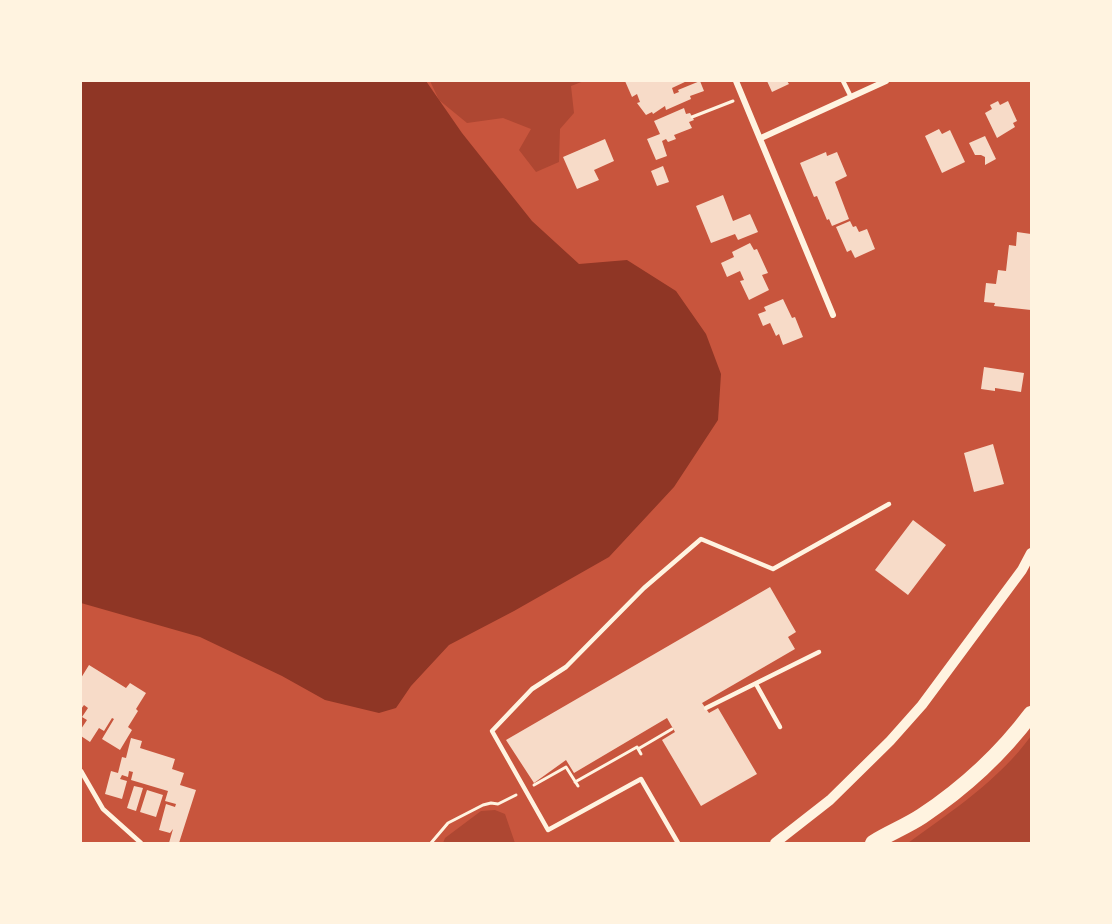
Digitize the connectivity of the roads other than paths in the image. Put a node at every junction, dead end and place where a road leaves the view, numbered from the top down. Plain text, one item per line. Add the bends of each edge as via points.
1 (736, 81) edge
2 (843, 81) edge
3 (886, 81) edge
4 (851, 97) junction
5 (761, 138) junction
6 (833, 315) dead end
7 (889, 504) dead end
8 (1031, 553) edge
9 (819, 652) dead end
10 (756, 684) junction
11 (706, 708) dead end
12 (1031, 714) edge
13 (780, 727) dead end
14 (81, 771) edge
15 (141, 843) edge
16 (678, 843) edge
17 (775, 843) edge
18 (873, 843) edge

1 - 5 street
2 - 4 lane
3 - 4 street
4 - 5 street
5 - 6 street
7 - 16 lane via 773,569 701,539 644,588 566,667 532,688 492,731 548,830 641,779
8 - 17 street via 922,705 862,770
9 - 10 lane
10 - 11 lane
10 - 13 lane
12 - 18 highway via 1016,735 954,795
14 - 15 lane via 103,809

